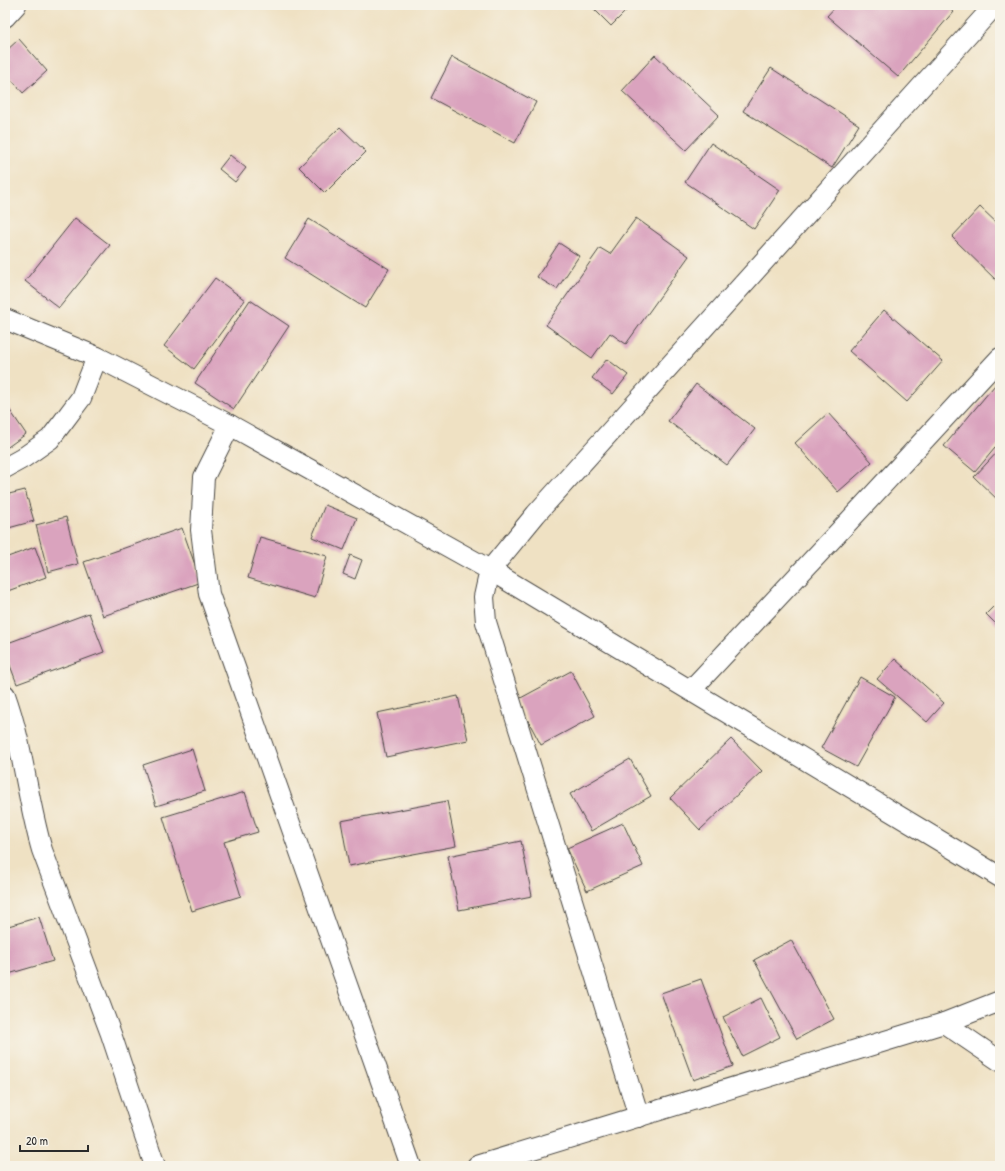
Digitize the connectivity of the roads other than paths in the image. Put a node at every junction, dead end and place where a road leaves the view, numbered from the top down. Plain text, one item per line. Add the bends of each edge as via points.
1 (16, 5) edge
2 (995, 5) edge
3 (5, 17) edge
4 (5, 319) edge
5 (97, 357) junction
6 (1000, 358) edge
7 (230, 424) junction
8 (5, 468) edge
9 (490, 570) junction
10 (691, 690) junction
11 (5, 695) edge
12 (1000, 877) edge
13 (1000, 1001) edge
14 (944, 1023) junction
15 (1000, 1061) edge
16 (639, 1117) junction
17 (155, 1166) edge
18 (411, 1166) edge
19 (477, 1166) edge

1 - 3 street
2 - 9 street via 536,514
4 - 5 street
5 - 7 street
5 - 8 street via 81,398 64,422 50,438
6 - 10 street
7 - 9 street
7 - 18 street via 204,477 200,530 209,594
9 - 10 street
9 - 16 street via 484,597 486,622
10 - 12 street
11 - 17 street via 42,850 111,1034
13 - 14 street
14 - 15 street
14 - 16 street
16 - 19 street

